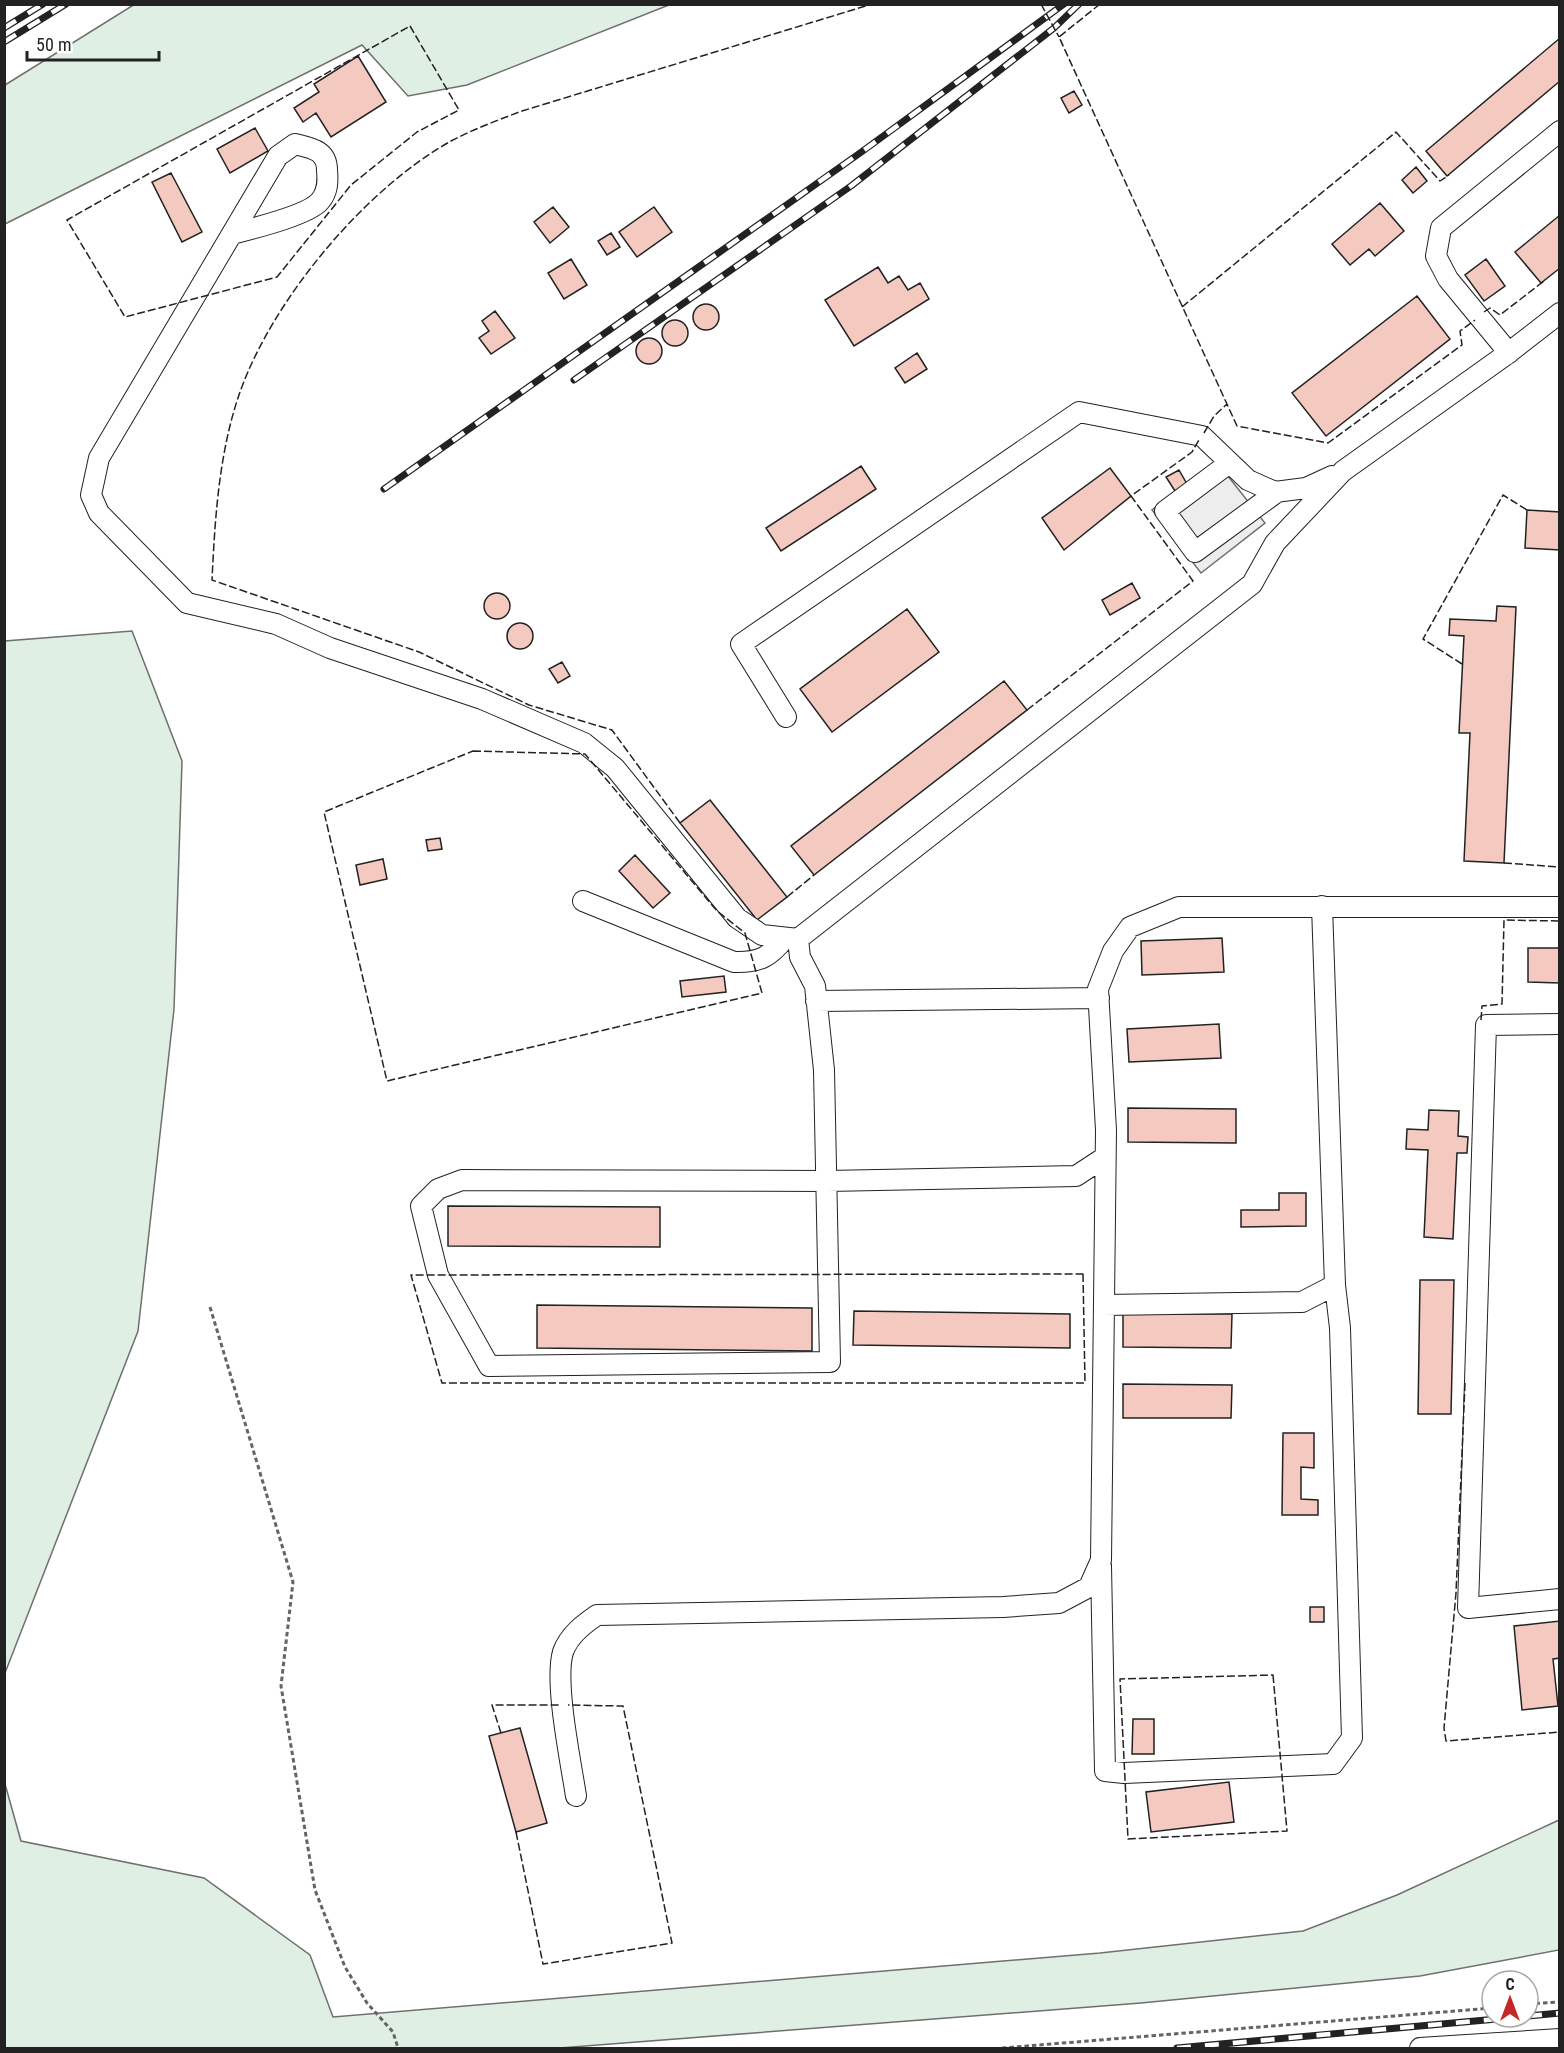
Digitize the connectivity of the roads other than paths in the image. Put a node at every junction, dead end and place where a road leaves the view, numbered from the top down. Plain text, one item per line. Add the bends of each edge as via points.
1 (1560, 131) edge
2 (232, 234) junction
3 (1560, 313) edge
4 (1509, 353) junction
5 (1228, 464) junction
6 (1343, 471) junction
7 (1277, 492) junction
8 (786, 717) dead end
9 (584, 901) dead end
10 (1322, 906) junction
11 (1560, 907) edge
12 (791, 938) junction
13 (1099, 998) junction
14 (816, 1001) junction
15 (1560, 1024) edge
16 (1105, 1157) junction
17 (827, 1181) junction
18 (1335, 1286) junction
19 (1104, 1305) junction
20 (1101, 1560) junction
21 (1560, 1599) edge
22 (576, 1796) dead end
23 (1560, 2039) edge
24 (1420, 2049) edge

1 - 4 street via 1440,228 1436,256 1448,279
2 - 2 street via 278,156 295,144 318,150 327,162 328,178 320,202 271,224
2 - 12 street via 99,458 91,495 99,513 187,603 276,624 330,648 482,699 584,743 615,768 737,918 762,935
3 - 4 street
4 - 6 street
5 - 7 street via 1248,480
5 - 7 street via 1165,512 1195,552
5 - 8 street via 1202,436 1079,412 741,644
6 - 7 street via 1306,488
6 - 12 street via 1275,543 1252,584
9 - 12 street via 734,962 753,963
10 - 11 street
10 - 13 street via 1179,907 1130,927 1113,951 1098,989
10 - 18 street
12 - 14 street via 815,986
13 - 14 street
13 - 16 street
14 - 17 street via 824,1070
15 - 21 street via 1486,1025 1468,1608
16 - 17 street via 1076,1176
16 - 19 street
17 - 17 street via 830,1362 489,1366 438,1275 421,1206 438,1189 462,1180
18 - 19 street via 1302,1302
18 - 20 street via 1340,1328 1352,1738 1334,1764 1105,1771
19 - 20 street
20 - 22 street via 1089,1587 1059,1603 597,1615 577,1630 563,1652 563,1705
23 - 24 street

